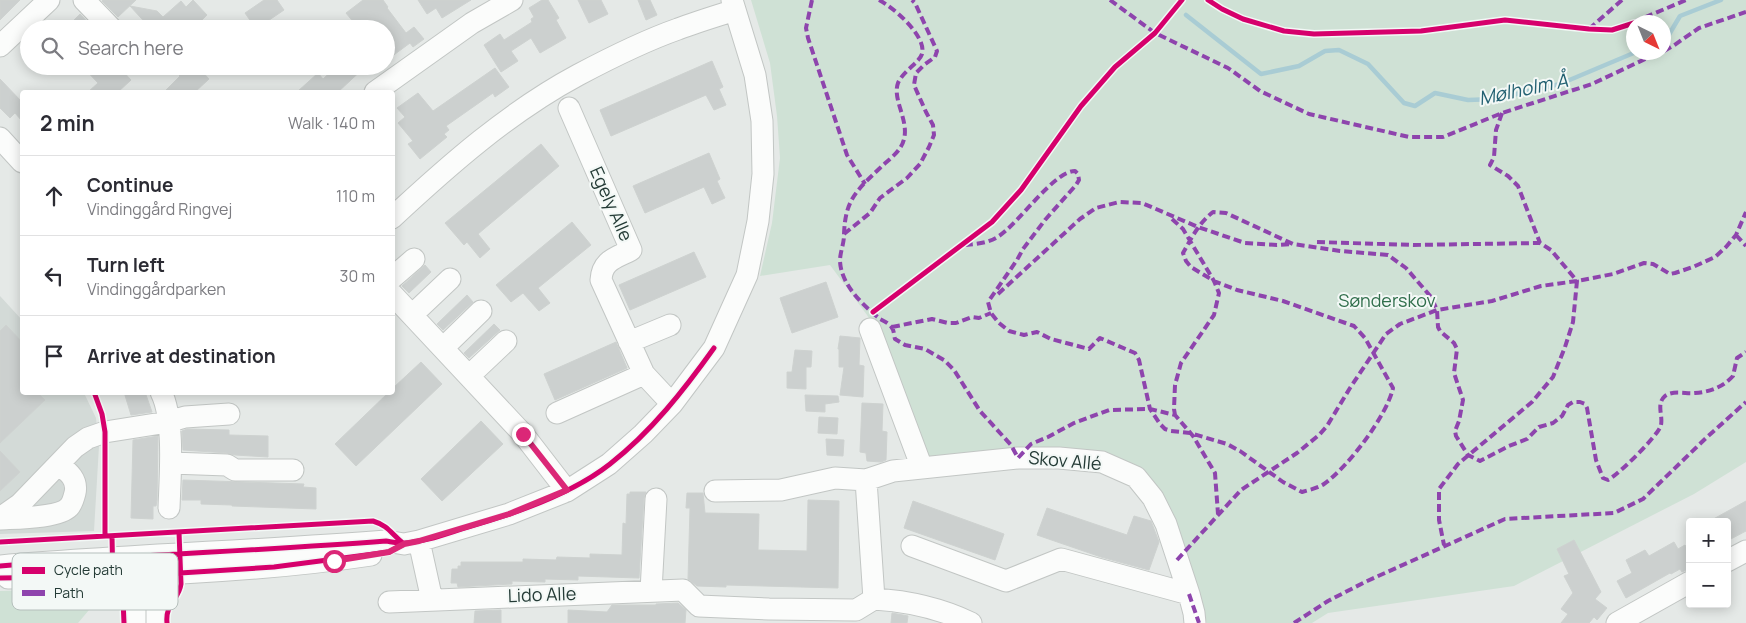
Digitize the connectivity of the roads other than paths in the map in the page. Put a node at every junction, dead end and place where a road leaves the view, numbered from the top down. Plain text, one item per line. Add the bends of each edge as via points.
1 (49, 0) edge
2 (84, 0) edge
3 (512, 0) edge
4 (734, 5) edge
5 (28, 20) edge
6 (103, 20) edge
7 (20, 27) edge
8 (0, 46) edge
9 (378, 90) edge
10 (569, 108) dead end
11 (0, 138) edge
12 (20, 160) edge
13 (395, 215) edge
14 (414, 259) dead end
15 (395, 275) edge
16 (450, 279) dead end
17 (395, 297) edge
18 (481, 311) dead end
19 (412, 315) junction
20 (670, 324) dead end
21 (870, 329) dead end
22 (506, 341) dead end
23 (629, 342) junction
24 (443, 348) junction
25 (644, 374) junction
26 (469, 376) junction
27 (162, 395) edge
28 (672, 404) junction
29 (557, 413) dead end
30 (229, 414) dead end
31 (168, 422) junction
32 (170, 463) junction
33 (60, 465) junction
34 (922, 468) junction
35 (293, 470) dead end
36 (866, 480) junction
37 (567, 490) junction
38 (716, 491) dead end
39 (656, 499) dead end
40 (169, 508) dead end
41 (0, 518) edge
42 (412, 542) junction
43 (912, 546) dead end
44 (1746, 551) edge
45 (1731, 559) edge
46 (178, 565) edge
47 (1686, 584) edge
48 (651, 591) junction
49 (1189, 594) junction
50 (874, 599) junction
51 (432, 600) junction
52 (389, 602) dead end
53 (135, 610) edge
54 (157, 610) edge
55 (768, 616) edge
56 (795, 616) edge
57 (135, 623) edge
58 (157, 623) edge
59 (971, 623) edge
60 (1195, 623) edge
61 (1617, 623) edge

1 - 5 street
2 - 6 street
3 - 9 street via 472,23
4 - 13 street via 628,50 540,98 492,131
4 - 28 street via 755,76 762,121 763,174 758,220 747,275 714,348
7 - 8 street
10 - 23 street, Egely Alle via 631,250 606,263 601,271 601,280
11 - 12 street
14 - 15 street
16 - 19 street
17 - 19 street
18 - 24 street
19 - 24 street
20 - 23 street
21 - 34 street
22 - 26 street
23 - 25 street, Egely Alle
24 - 26 street
25 - 28 street, Egely Alle
25 - 29 street
26 - 37 street via 523,434
27 - 31 street
28 - 37 street via 609,464
30 - 31 street via 185,417
31 - 32 street
31 - 33 street via 105,432 88,438 75,447
32 - 35 street via 226,465 235,470
32 - 40 street
33 - 41 street via 20,504
33 - 41 street via 77,486 68,508 53,514
34 - 36 street, Skov Allé via 893,471
34 - 49 street, Skov Allé via 1018,458 1059,458 1102,462 1136,477 1153,498 1166,524
36 - 38 street via 835,478 781,490
36 - 50 street
37 - 42 street via 509,514
39 - 48 street
42 - 46 street via 389,552 274,567
42 - 51 street
43 - 49 street via 1006,581 1061,559
44 - 45 street
47 - 61 street
48 - 51 street, Lido Alle
48 - 55 street, Lido Alle via 683,590 699,606
49 - 60 street, Skov Allé
50 - 56 street via 856,610
50 - 59 street via 903,601
51 - 52 street, Lido Alle
53 - 57 street
54 - 58 street
55 - 56 street

